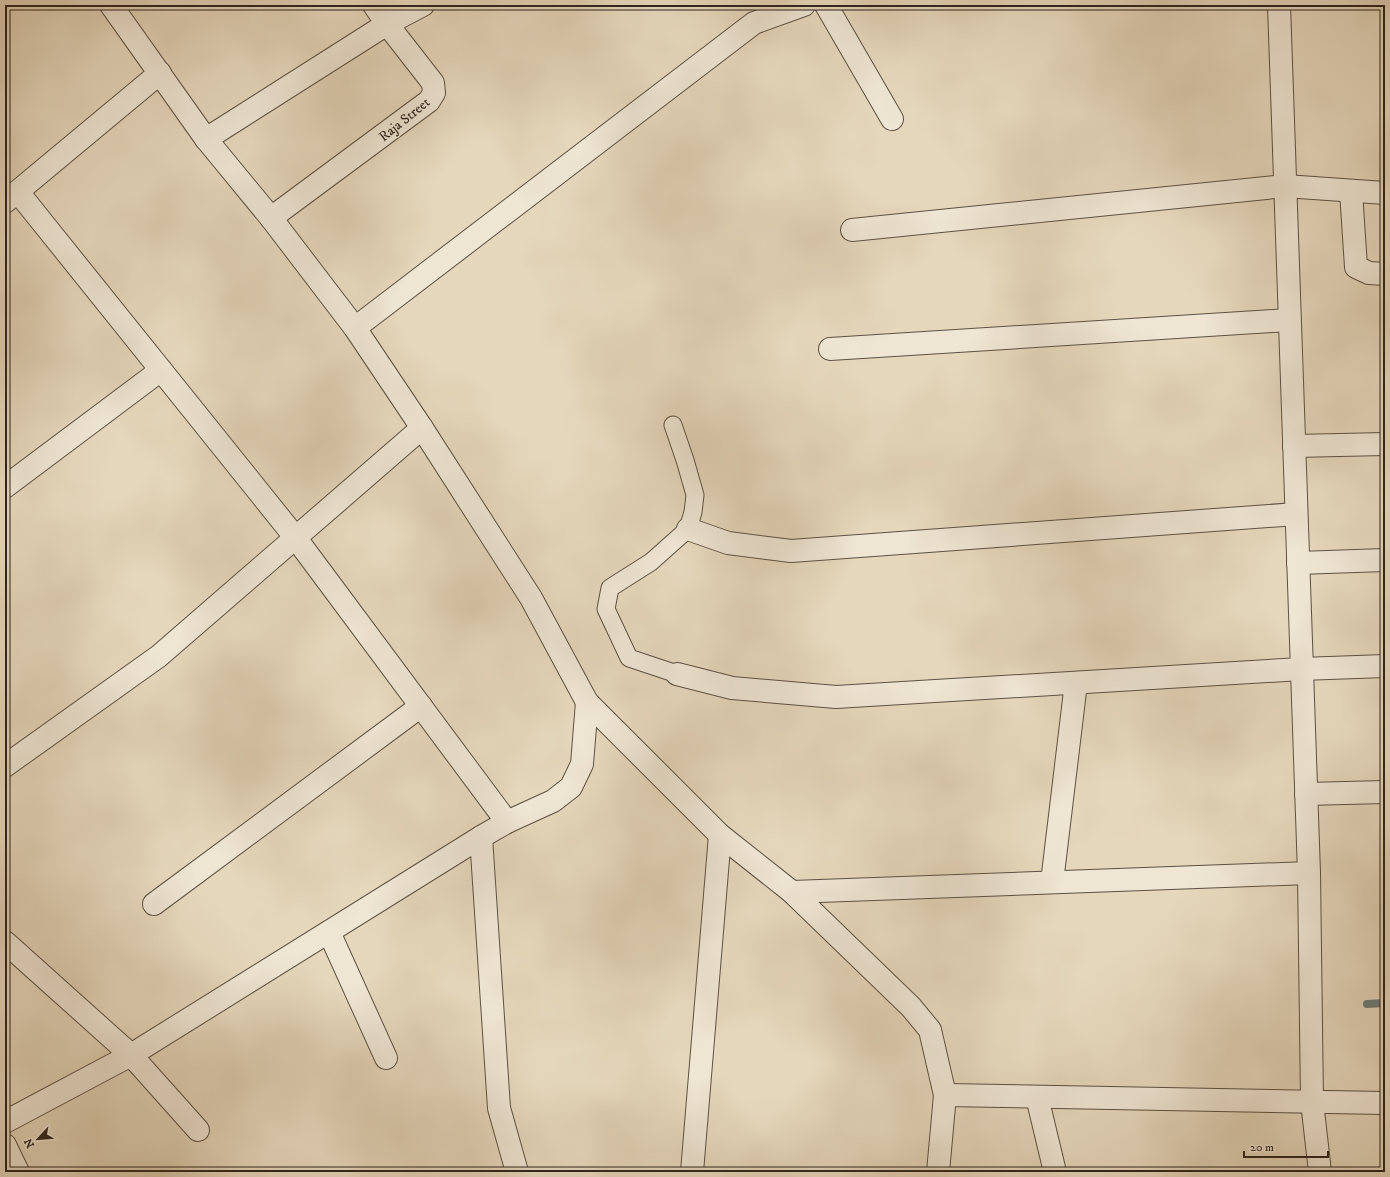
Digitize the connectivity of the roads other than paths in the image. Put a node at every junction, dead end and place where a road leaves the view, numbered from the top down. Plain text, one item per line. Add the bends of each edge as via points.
1 (111, 5) edge
2 (374, 5) edge
3 (423, 5) edge
4 (804, 5) edge
5 (826, 5) edge
6 (1278, 5) edge
7 (387, 24) junction
8 (160, 73) junction
9 (892, 119) dead end
10 (206, 139) junction
11 (1285, 186) junction
12 (1351, 191) junction
13 (1385, 194) edge
14 (12, 197) edge
15 (271, 218) junction
16 (852, 230) dead end
17 (1385, 274) edge
18 (1289, 320) junction
19 (355, 328) junction
20 (830, 348) dead end
21 (161, 370) junction
22 (673, 425) dead end
23 (422, 428) junction
24 (1385, 444) edge
25 (1294, 446) junction
26 (5, 486) edge
27 (1296, 514) junction
28 (688, 529) junction
29 (295, 537) junction
30 (1385, 560) edge
31 (1298, 563) junction
32 (1385, 666) edge
33 (1301, 669) junction
34 (677, 674) joint
35 (1076, 683) junction
36 (587, 702) junction
37 (421, 706) junction
38 (5, 766) edge
39 (1385, 792) edge
40 (1306, 794) junction
41 (507, 822) junction
42 (720, 835) junction
43 (481, 837) junction
44 (1309, 873) junction
45 (1052, 882) junction
46 (792, 892) junction
47 (154, 904) dead end
48 (329, 932) junction
49 (5, 942) edge
50 (131, 1055) junction
51 (386, 1058) dead end
52 (945, 1095) junction
53 (1037, 1097) junction
54 (1312, 1102) junction
55 (1385, 1103) edge
56 (5, 1122) edge
57 (198, 1130) dead end
58 (5, 1145) edge
59 (18, 1172) edge
60 (517, 1172) edge
61 (692, 1172) edge
62 (938, 1172) edge
63 (1055, 1172) edge
64 (1320, 1172) edge

1 - 8 street
2 - 7 street, Raja Street
3 - 7 street
4 - 19 street via 754,23
5 - 9 street
6 - 11 street
7 - 10 street
7 - 15 street, Raja Street via 433,82 434,93 429,101
8 - 10 street
8 - 14 street
10 - 15 street
11 - 12 street
11 - 16 street
11 - 18 street
12 - 13 street
12 - 17 street via 1356,267 1369,273
14 - 21 street
15 - 19 street
18 - 20 street
18 - 25 street
19 - 23 street
21 - 26 street
21 - 29 street
22 - 28 lane via 695,495
23 - 29 street
23 - 36 street via 531,598
24 - 25 street
25 - 27 street
27 - 28 street via 790,551 728,543
27 - 31 street
28 - 34 lane via 651,562 610,588 606,609 629,658
29 - 37 street
29 - 38 street via 159,656
30 - 31 street
31 - 33 street
32 - 33 street
33 - 35 street
33 - 40 street
34 - 35 street via 732,688 836,697
35 - 45 street
36 - 41 street via 582,764 571,787 553,801
36 - 42 street
37 - 41 street
37 - 47 street
39 - 40 street
40 - 44 street
41 - 43 street
42 - 46 street
42 - 61 street
43 - 48 street
43 - 60 street via 498,1108
44 - 45 street
44 - 54 street
45 - 46 street
46 - 52 street via 911,1007 930,1030
48 - 50 street
48 - 51 street
49 - 50 street
50 - 56 street
50 - 57 street
52 - 53 street
52 - 62 street
53 - 54 street
53 - 63 street
54 - 55 street
54 - 64 street
58 - 59 street

